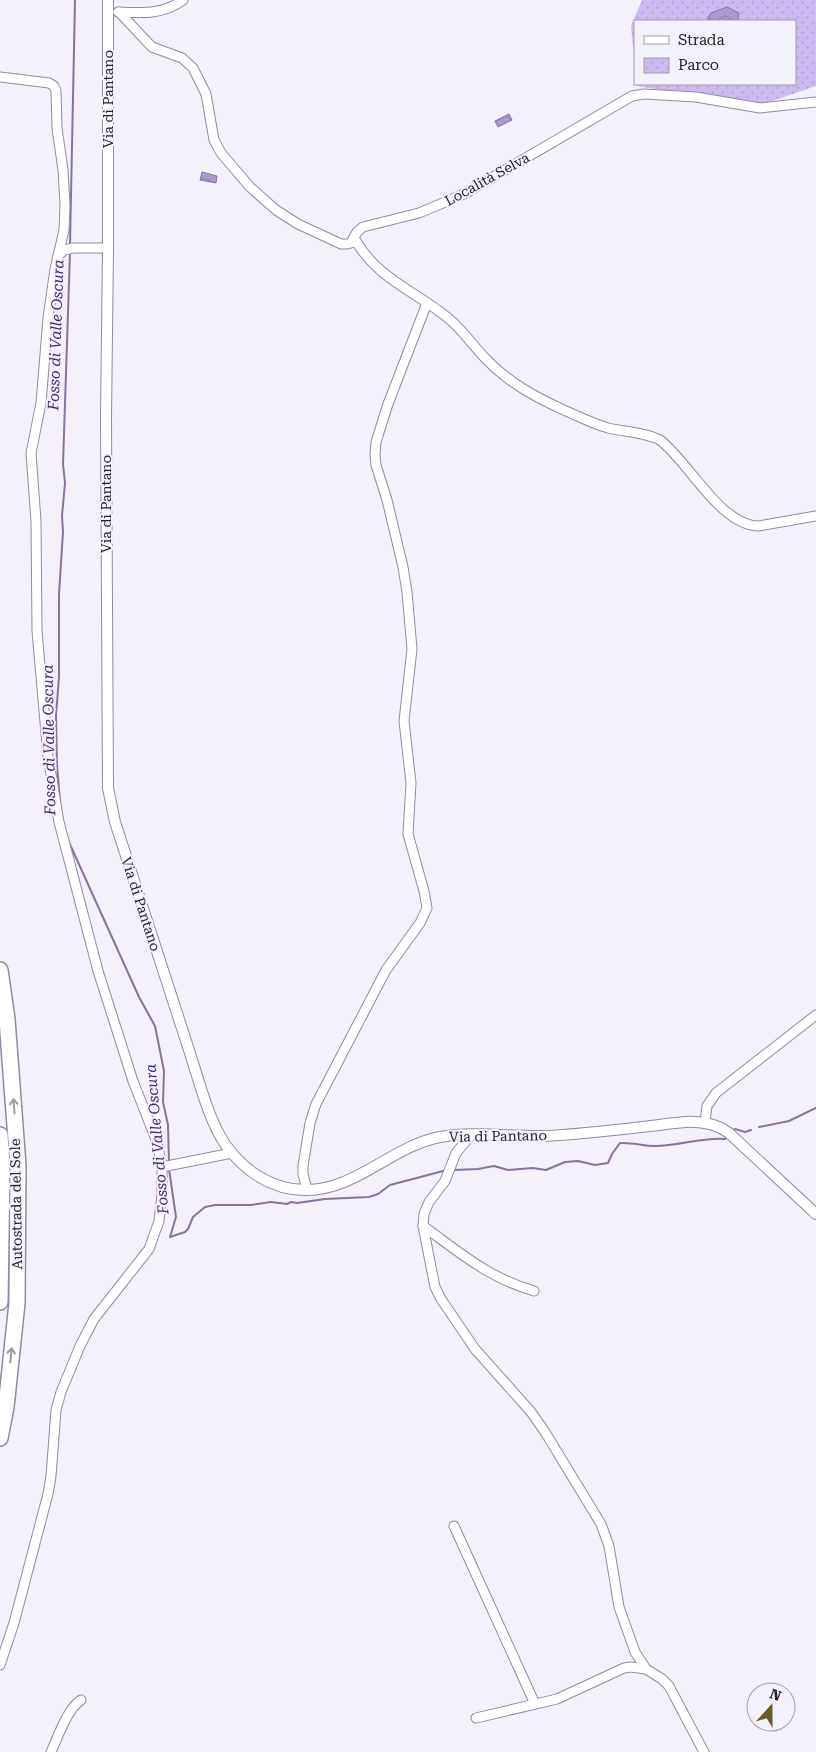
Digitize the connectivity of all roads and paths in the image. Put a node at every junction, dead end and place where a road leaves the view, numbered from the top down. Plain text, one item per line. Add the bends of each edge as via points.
1 (108, 0) edge
2 (183, 0) edge
3 (119, 12) junction
4 (107, 13) junction
5 (0, 77) edge
6 (816, 102) edge
7 (354, 238) junction
8 (108, 248) junction
9 (58, 256) junction
10 (427, 303) junction
11 (816, 516) edge
12 (0, 970) edge
13 (816, 1015) edge
14 (705, 1122) junction
15 (0, 1135) edge
16 (471, 1135) junction
17 (232, 1154) junction
18 (162, 1167) junction
19 (307, 1190) junction
20 (816, 1214) edge
21 (423, 1226) junction
22 (534, 1291) dead end
23 (0, 1302) edge
24 (0, 1438) edge
25 (454, 1526) dead end
26 (0, 1665) edge
27 (646, 1669) junction
28 (81, 1700) dead end
29 (535, 1704) junction
30 (476, 1718) dead end
31 (52, 1752) edge
32 (704, 1752) edge

1 - 4 street, Via di Pantano
2 - 3 street via 154,13
3 - 4 street
3 - 7 street via 150,45 182,58 193,68 206,94 214,140 250,188 310,231 343,244 349,244
4 - 8 street, Via di Pantano
5 - 9 street via 49,83 56,91 65,204
6 - 7 street, Località Selva via 760,108 696,97 632,96 464,194 419,213 363,227
7 - 10 street via 378,269
8 - 9 street via 70,248
8 - 17 street, Via di Pantano via 109,800 212,1119
9 - 18 street via 48,318 41,403 30,457 36,522 37,630 48,756 60,827 91,947 133,1081 154,1133
10 - 11 street via 453,322 496,369 526,391 596,424 660,440 721,507 739,521 758,526
10 - 19 street via 386,410 375,454 407,592 412,649 404,721 411,783 408,834 427,908 386,970 316,1104 303,1166
24 -> 12 highway, Autostrada del Sole via 17,1303 18,1166
13 - 14 street via 716,1093 707,1106
14 - 16 street, Via di Pantano via 551,1136
14 - 20 street, Via di Pantano via 734,1137
15 - 23 highway, Autostrada del Sole
16 - 19 street, Via di Pantano via 444,1136 422,1142 346,1181
16 - 21 street via 456,1153 443,1185 425,1208
17 - 18 street
17 - 19 street, Via di Pantano via 268,1182
18 - 26 street via 160,1212 152,1242 92,1322 61,1392 56,1410 48,1494
21 - 22 street via 482,1269
21 - 27 street via 434,1284 441,1299 479,1354 542,1426 604,1529 622,1616 635,1652
25 - 29 street
27 - 29 street via 624,1668 560,1698
27 - 32 street via 669,1686
28 - 31 street via 74,1705 65,1721
29 - 30 street

